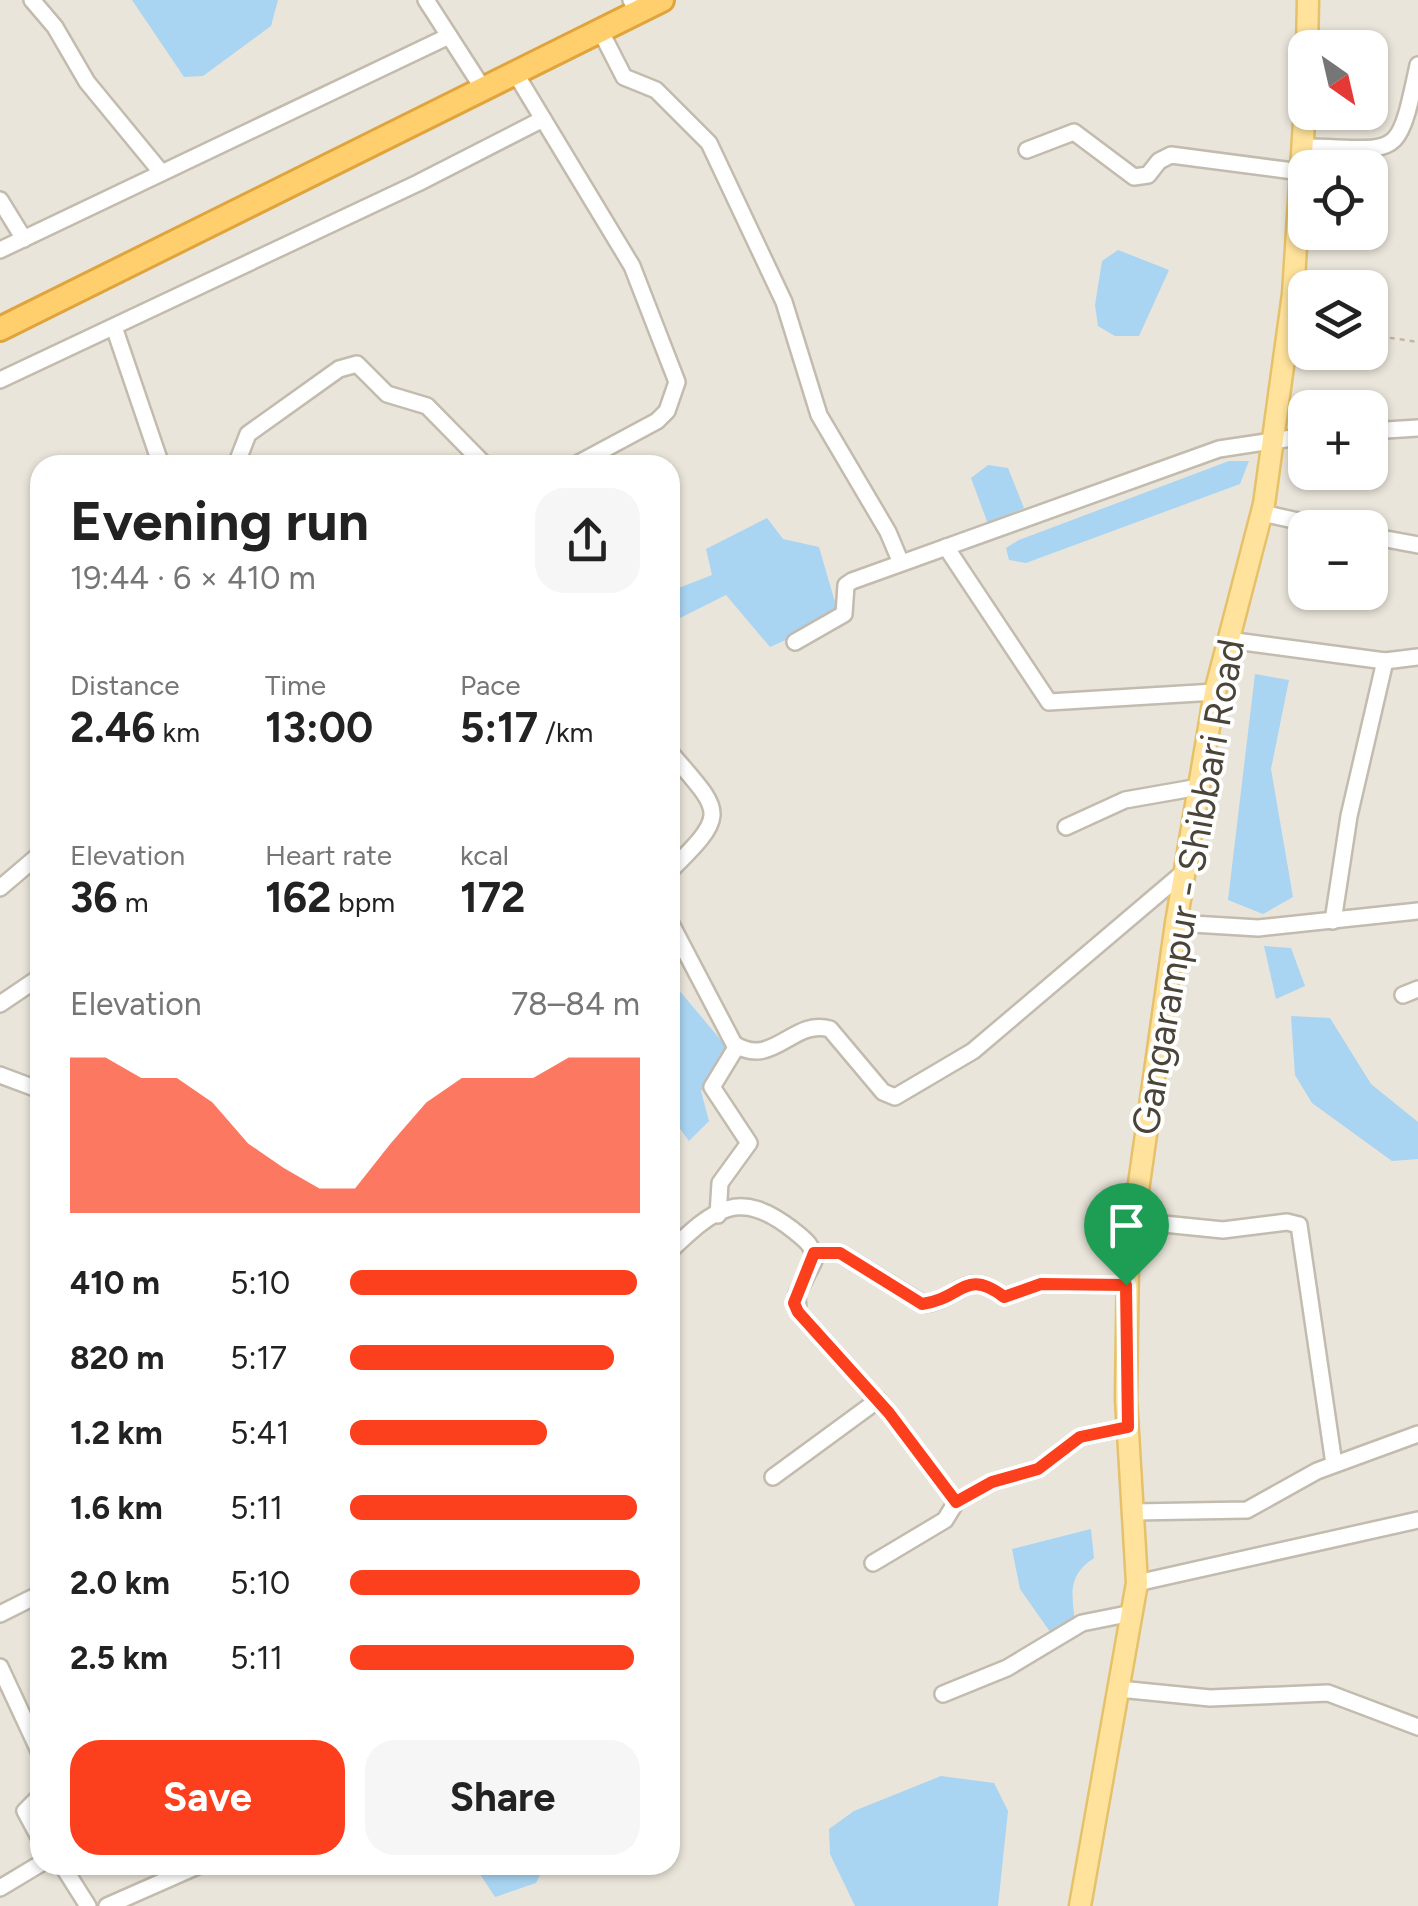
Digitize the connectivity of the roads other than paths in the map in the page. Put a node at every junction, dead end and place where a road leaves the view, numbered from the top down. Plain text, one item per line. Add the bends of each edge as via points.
1 (32, 0) edge
2 (426, 0) edge
3 (662, 0) edge
4 (1308, 0) edge
5 (633, 1) edge
6 (600, 30) junction
7 (1307, 30) edge
8 (449, 36) junction
9 (1418, 65) edge
10 (514, 71) junction
11 (480, 82) junction
12 (543, 119) junction
13 (1304, 130) edge
14 (1303, 147) junction
15 (1027, 150) dead end
16 (1303, 150) edge
17 (1288, 170) edge
18 (161, 172) junction
19 (0, 200) edge
20 (24, 238) junction
21 (0, 250) edge
22 (1296, 250) edge
23 (0, 313) edge
24 (114, 327) junction
25 (0, 329) edge
26 (0, 380) edge
27 (1418, 428) edge
28 (1388, 430) edge
29 (1288, 437) edge
30 (1274, 438) junction
31 (158, 455) edge
32 (240, 455) edge
33 (475, 455) edge
34 (594, 455) edge
35 (1262, 514) junction
36 (1288, 519) edge
37 (1388, 540) edge
38 (1418, 546) edge
39 (946, 547) junction
40 (901, 563) junction
41 (1228, 640) junction
42 (795, 642) dead end
43 (1418, 657) edge
44 (1385, 661) junction
45 (1215, 692) junction
46 (680, 764) edge
47 (1199, 787) junction
48 (1066, 826) dead end
49 (680, 861) edge
50 (30, 862) edge
51 (1184, 872) junction
52 (0, 888) edge
53 (1418, 911) edge
54 (1333, 920) junction
55 (1176, 923) junction
56 (680, 942) edge
57 (30, 984) edge
58 (0, 1004) edge
59 (737, 1046) junction
60 (0, 1075) edge
61 (30, 1086) edge
62 (718, 1215) junction
63 (1134, 1221) junction
64 (680, 1241) edge
65 (814, 1253) junction
66 (1126, 1285) junction
67 (878, 1400) junction
68 (1128, 1427) junction
69 (1418, 1434) edge
70 (1334, 1464) junction
71 (773, 1477) dead end
72 (956, 1502) junction
73 (1134, 1512) junction
74 (1418, 1520) edge
75 (873, 1563) dead end
76 (1137, 1582) junction
77 (30, 1599) edge
78 (1132, 1613) junction
79 (0, 1614) edge
80 (0, 1668) edge
81 (1119, 1689) junction
82 (943, 1694) dead end
83 (1418, 1727) edge
84 (30, 1731) edge
85 (30, 1870) edge
86 (68, 1875) edge
87 (177, 1875) edge
88 (0, 1888) edge
89 (88, 1906) edge
90 (107, 1906) edge
91 (1080, 1906) edge

1 - 18 street via 87,82
2 - 8 street
3 - 6 highway
4 - 7 main road
5 - 11 highway
6 - 10 highway
6 - 40 street via 624,77 656,90 709,143 784,302 819,415
8 - 11 street
8 - 18 street
9 - 14 street via 1398,141 1375,148
10 - 11 highway
10 - 12 street
11 - 23 highway
11 - 25 highway
12 - 24 street
12 - 34 street via 637,276 678,382 657,421
13 - 14 main road, Gangarampur - Shibbari Road
14 - 16 main road, Gangarampur - Shibbari Road
15 - 17 street via 1074,132 1134,176 1148,174 1172,155
18 - 20 street
19 - 20 street
20 - 21 street
22 - 30 main road, Gangarampur - Shibbari Road
24 - 26 street
24 - 31 street
27 - 28 street
29 - 30 street
30 - 35 main road, Gangarampur - Shibbari Road
30 - 39 street via 1219,449
32 - 33 street via 248,434 357,364 386,394 427,406
35 - 36 street
35 - 41 main road, Gangarampur - Shibbari Road
37 - 38 street
39 - 40 street
39 - 45 street via 1050,702
40 - 42 street via 846,584 844,614
41 - 44 street
41 - 45 main road, Gangarampur - Shibbari Road
43 - 44 street
44 - 54 street
45 - 47 main road, Gangarampur - Shibbari Road
46 - 49 street via 709,798 714,819
47 - 48 street via 1126,800
47 - 51 main road, Gangarampur - Shibbari Road
50 - 52 street
51 - 55 main road, Gangarampur - Shibbari Road
51 - 59 street via 983,1044 908,1092 882,1092 838,1035 818,1025 767,1052
53 - 54 street
54 - 55 street via 1258,928
55 - 63 main road, Gangarampur - Shibbari Road
56 - 59 street
57 - 58 street
59 - 62 street via 712,1088 749,1142 720,1183
60 - 61 street
62 - 64 street
62 - 65 street via 758,1206
63 - 66 main road, Gangarampur - Shibbari Road
63 - 70 street via 1205,1230 1298,1225
65 - 66 street via 840,1253 922,1304 978,1282 1004,1297 1041,1284
65 - 67 street via 794,1303
66 - 68 main road, Gangarampur - Shibbari Road
67 - 71 street
67 - 72 street
68 - 72 street via 1080,1437 1038,1469 992,1482
68 - 73 main road, Gangarampur - Shibbari Road
69 - 70 street
70 - 73 street via 1247,1510
72 - 75 street via 945,1520
73 - 76 main road, Gangarampur - Shibbari Road
74 - 76 street
76 - 78 main road, Gangarampur - Shibbari Road
77 - 79 street
78 - 81 main road, Gangarampur - Shibbari Road
78 - 82 street via 1082,1622 1007,1668
80 - 84 street
81 - 83 street via 1210,1698 1328,1693
81 - 91 main road, Gangarampur - Shibbari Road
85 - 88 street
86 - 89 street
87 - 90 street

